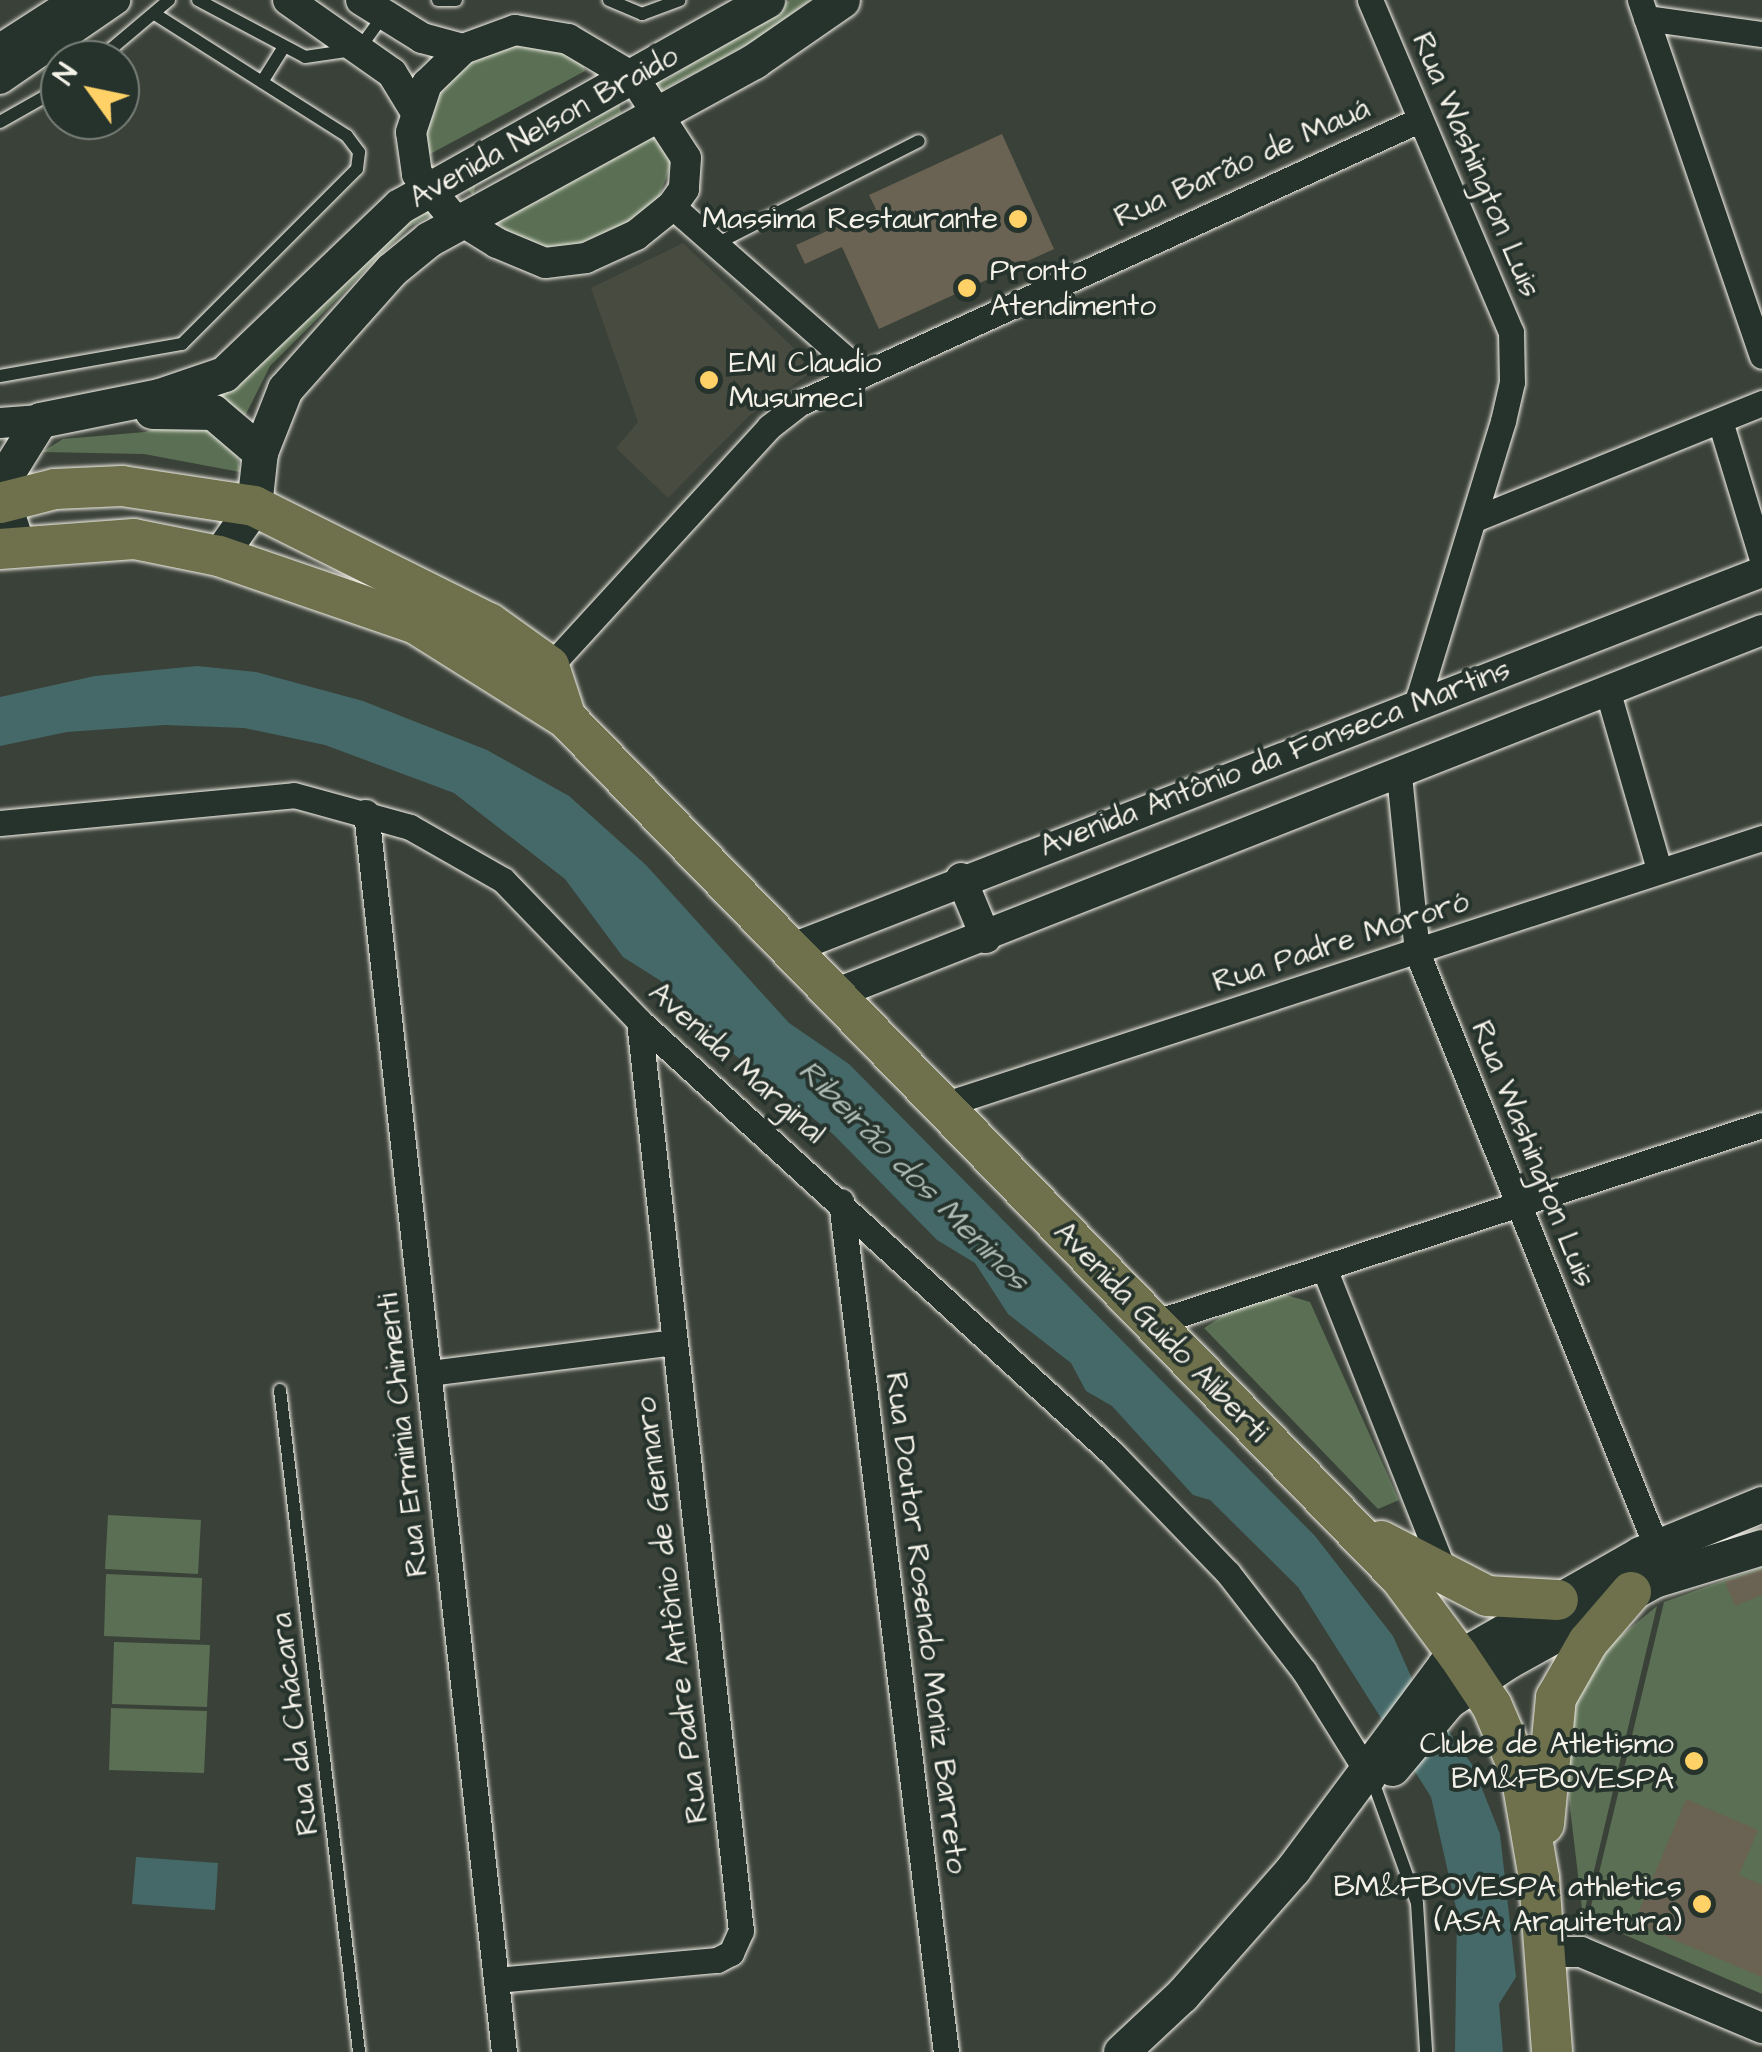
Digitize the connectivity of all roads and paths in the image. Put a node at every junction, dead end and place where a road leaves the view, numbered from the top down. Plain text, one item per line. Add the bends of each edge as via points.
1 (76, 0) edge
2 (115, 0) edge
3 (169, 0) edge
4 (198, 0) edge
5 (288, 0) edge
6 (438, 0) edge
7 (456, 0) edge
8 (609, 0) edge
9 (680, 0) edge
10 (766, 0) edge
11 (842, 0) edge
12 (1370, 0) edge
13 (378, 9) edge
14 (1643, 9) edge
15 (155, 14) junction
16 (1762, 34) edge
17 (123, 40) edge
18 (463, 48) junction
19 (0, 49) edge
20 (359, 49) junction
21 (282, 50) junction
22 (634, 78) junction
23 (0, 79) edge
24 (262, 82) junction
25 (40, 99) edge
26 (414, 109) junction
27 (663, 115) junction
28 (1419, 120) junction
29 (0, 122) edge
30 (918, 141) dead end
31 (425, 190) junction
32 (672, 206) junction
33 (460, 222) junction
34 (718, 244) junction
35 (1762, 356) edge
36 (860, 370) junction
37 (0, 376) edge
38 (1762, 404) edge
39 (111, 407) junction
40 (40, 420) junction
41 (1720, 421) junction
42 (0, 423) edge
43 (260, 452) junction
44 (2, 503) edge
45 (254, 506) junction
46 (1475, 519) junction
47 (8, 547) edge
48 (219, 556) junction
49 (1762, 558) edge
50 (1762, 572) edge
51 (1762, 630) edge
52 (539, 679) junction
53 (1608, 689) junction
54 (1416, 705) junction
55 (1399, 775) junction
56 (366, 812) junction
57 (0, 823) edge
58 (1762, 838) edge
59 (1659, 869) junction
60 (961, 878) junction
61 (986, 938) junction
62 (790, 948) junction
63 (1416, 952) junction
64 (832, 995) junction
65 (639, 1021) junction
66 (940, 1106) junction
67 (1762, 1124) edge
68 (840, 1201) junction
69 (1517, 1201) junction
70 (1324, 1268) junction
71 (1153, 1323) junction
72 (674, 1342) junction
73 (428, 1372) junction
74 (280, 1390) dead end
75 (1762, 1504) edge
76 (1346, 1522) junction
77 (1656, 1546) junction
78 (1762, 1546) edge
79 (1446, 1577) junction
80 (1631, 1592) junction
81 (1558, 1600) junction
82 (1467, 1668) junction
83 (1370, 1776) junction
84 (1539, 1878) junction
85 (1543, 1952) junction
86 (496, 1980) junction
87 (1762, 2028) edge
88 (1154, 2039) edge
89 (360, 2052) edge
90 (504, 2052) edge
91 (946, 2052) edge
92 (1121, 2052) edge
93 (1426, 2052) edge
94 (1552, 2052) edge

1 - 19 street
2 - 23 street
3 - 15 lane
4 - 21 lane
5 - 20 street
6 - 7 lane
8 - 9 lane via 642,14
10 - 22 main road, Avenida Nelson Braido
11 - 27 main road, Avenida Nelson Braido
12 - 28 street, Rua Washington Luis
13 - 18 street
13 - 20 lane
14 - 16 street
14 - 35 street
15 - 17 lane
15 - 24 lane
18 - 22 street via 497,33 537,30 568,38
18 - 26 street via 427,84
20 - 21 lane via 304,57
20 - 26 street via 392,74
21 - 24 lane
22 - 27 street
22 - 31 main road, Avenida Nelson Braido
24 - 37 lane via 347,136 360,152 358,170 182,344
25 - 29 lane
26 - 31 street via 412,154
27 - 32 street via 686,158 684,189
27 - 33 main road, Avenida Nelson Braido
28 - 36 street, Rua Barão de Mauá
28 - 46 street, Rua Washington Luis via 1511,332 1512,382
30 - 34 lane
31 - 33 street
31 - 39 main road, Avenida Nelson Braido via 384,220 238,365 209,380
32 - 33 street via 636,235 564,263 528,258
32 - 34 street
33 - 43 main road, Avenida Nelson Braido via 391,270 311,357 286,389
34 - 36 street
36 - 52 street, Rua Barão de Mauá via 769,427
38 - 41 street
39 - 40 main road, Avenida Nelson Braido
39 - 43 main road via 213,412
40 - 42 street
40 - 44 main road via 17,448
41 - 46 street
41 - 49 street
43 - 45 main road, Avenida Nelson Braido
44 - 45 main road via 54,489 122,486
44 - 47 main road
45 - 48 main road, Avenida Nelson Braido
45 - 52 main road via 390,568
46 - 54 street, Rua Washington Luis
47 - 48 main road via 134,539
48 - 52 main road via 416,624
50 - 54 street, Avenida Antônio da Fonseca Martins
51 - 53 street, Avenida Antônio da Fonseca Martins
52 - 62 main road, Avenida Guido Aliberti via 566,718
53 - 55 street, Avenida Antônio da Fonseca Martins
53 - 59 street
54 - 60 street, Avenida Antônio da Fonseca Martins
55 - 61 street, Avenida Antônio da Fonseca Martins
55 - 63 street, Rua Washington Luis
56 - 57 street, Avenida Marginal via 262,794
56 - 65 street, Avenida Marginal via 460,852 503,880
56 - 73 street, Rua Erminia Chimenti
58 - 59 street, Rua Padre Mororó
59 - 63 street, Rua Padre Mororó
60 - 61 street
60 - 62 street, Avenida Antônio da Fonseca Martins
61 - 64 street, Avenida Antônio da Fonseca Martins
62 - 64 main road, Avenida Guido Aliberti
63 - 66 street, Rua Padre Mororó
63 - 69 street, Rua Washington Luis
64 - 66 main road, Avenida Guido Aliberti
65 - 68 street, Avenida Marginal
65 - 72 street, Rua Padre Antônio de Gennaro
66 - 71 main road, Avenida Guido Aliberti
67 - 69 street
68 - 83 street, Avenida Marginal via 1113,1454 1228,1572 1304,1671
68 - 91 street, Rua Doutor Rosendo Moniz Barreto
69 - 70 street
69 - 77 street, Rua Washington Luis
70 - 71 street
70 - 79 street
71 - 76 main road, Avenida Guido Aliberti
72 - 73 street
72 - 86 street, Rua Padre Antônio de Gennaro via 741,1931 731,1953 718,1960
73 - 86 street, Rua Erminia Chimenti
74 - 89 lane, Rua da Chácara
75 - 77 main road
76 - 79 main road
76 - 82 main road, Avenida Guido Aliberti via 1400,1577
77 - 81 main road
78 - 80 main road
79 - 81 main road via 1506,1600
80 - 82 main road
80 - 84 main road via 1588,1642 1556,1698
81 - 82 main road
82 - 83 main road via 1435,1695
82 - 84 main road, Avenida Guido Aliberti via 1521,1774
83 - 88 main road
83 - 93 lane, Avenida Marginal via 1417,1904
84 - 85 main road, Avenida Guido Aliberti
85 - 87 street via 1581,1952
85 - 94 main road, Avenida Guido Aliberti
86 - 90 street, Rua Erminia Chimenti
88 - 92 main road

